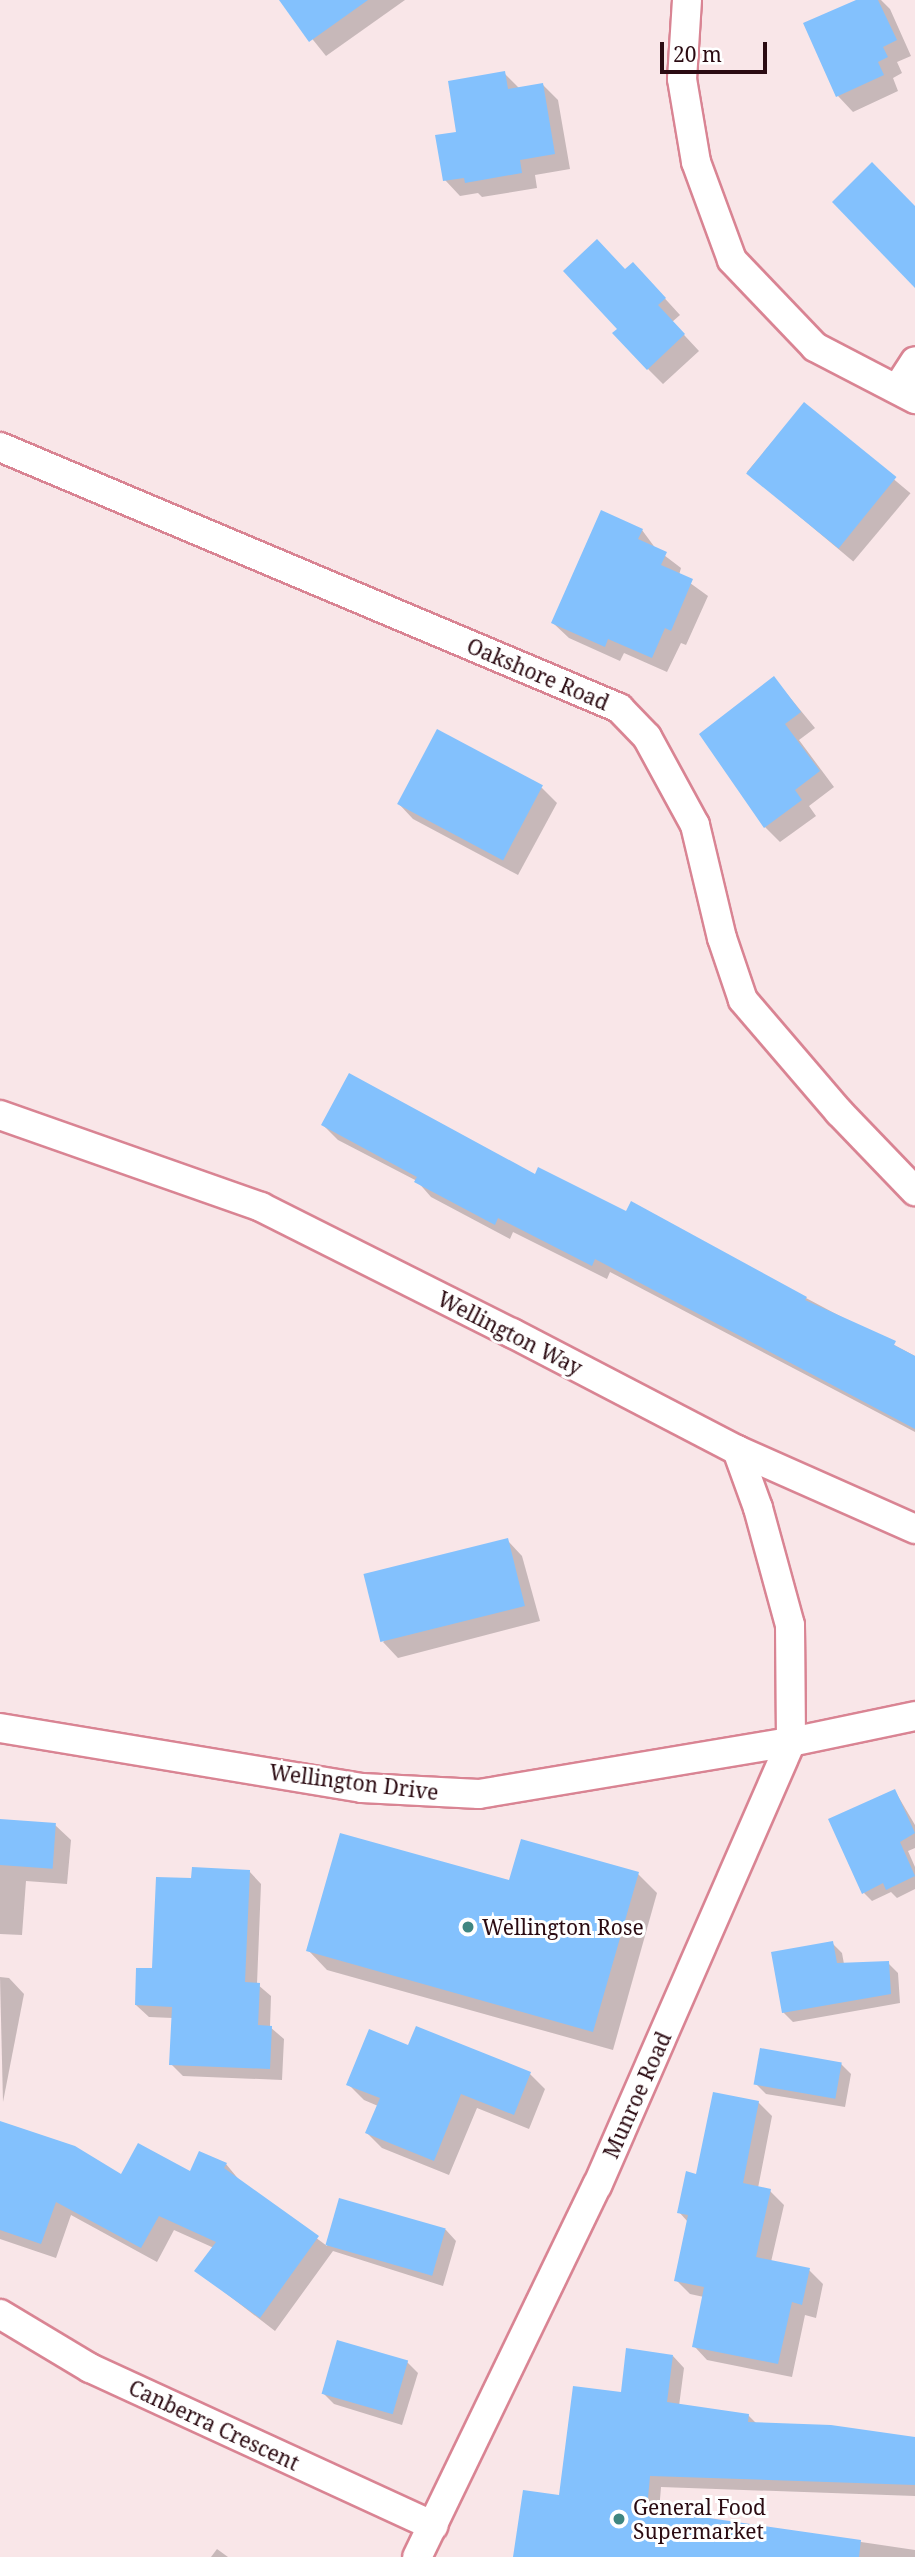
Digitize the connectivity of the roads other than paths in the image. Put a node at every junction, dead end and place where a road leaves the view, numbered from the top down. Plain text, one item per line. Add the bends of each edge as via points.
1 (687, 0) edge
2 (915, 361) edge
3 (906, 394) edge
4 (0, 447) edge
5 (0, 1115) edge
6 (915, 1191) edge
7 (737, 1450) junction
8 (915, 1530) edge
9 (915, 1716) edge
10 (0, 1728) edge
11 (790, 1742) junction
12 (0, 2314) edge
13 (433, 2526) junction
14 (417, 2557) edge

1 - 3 street via 682,79 696,162 732,260 815,347
2 - 3 street
4 - 6 street, Oakshore Road via 619,708 647,737 695,825 722,938 743,1000 839,1112
5 - 7 street, Wellington Way via 261,1208
7 - 8 street, Wellington Way
7 - 11 street via 758,1507 790,1625
9 - 11 street
10 - 11 street, Wellington Drive via 418,1794 480,1794
11 - 13 street, Munroe Road via 597,2185
12 - 13 street, Canberra Crescent via 90,2368
13 - 14 street, Munroe Road

